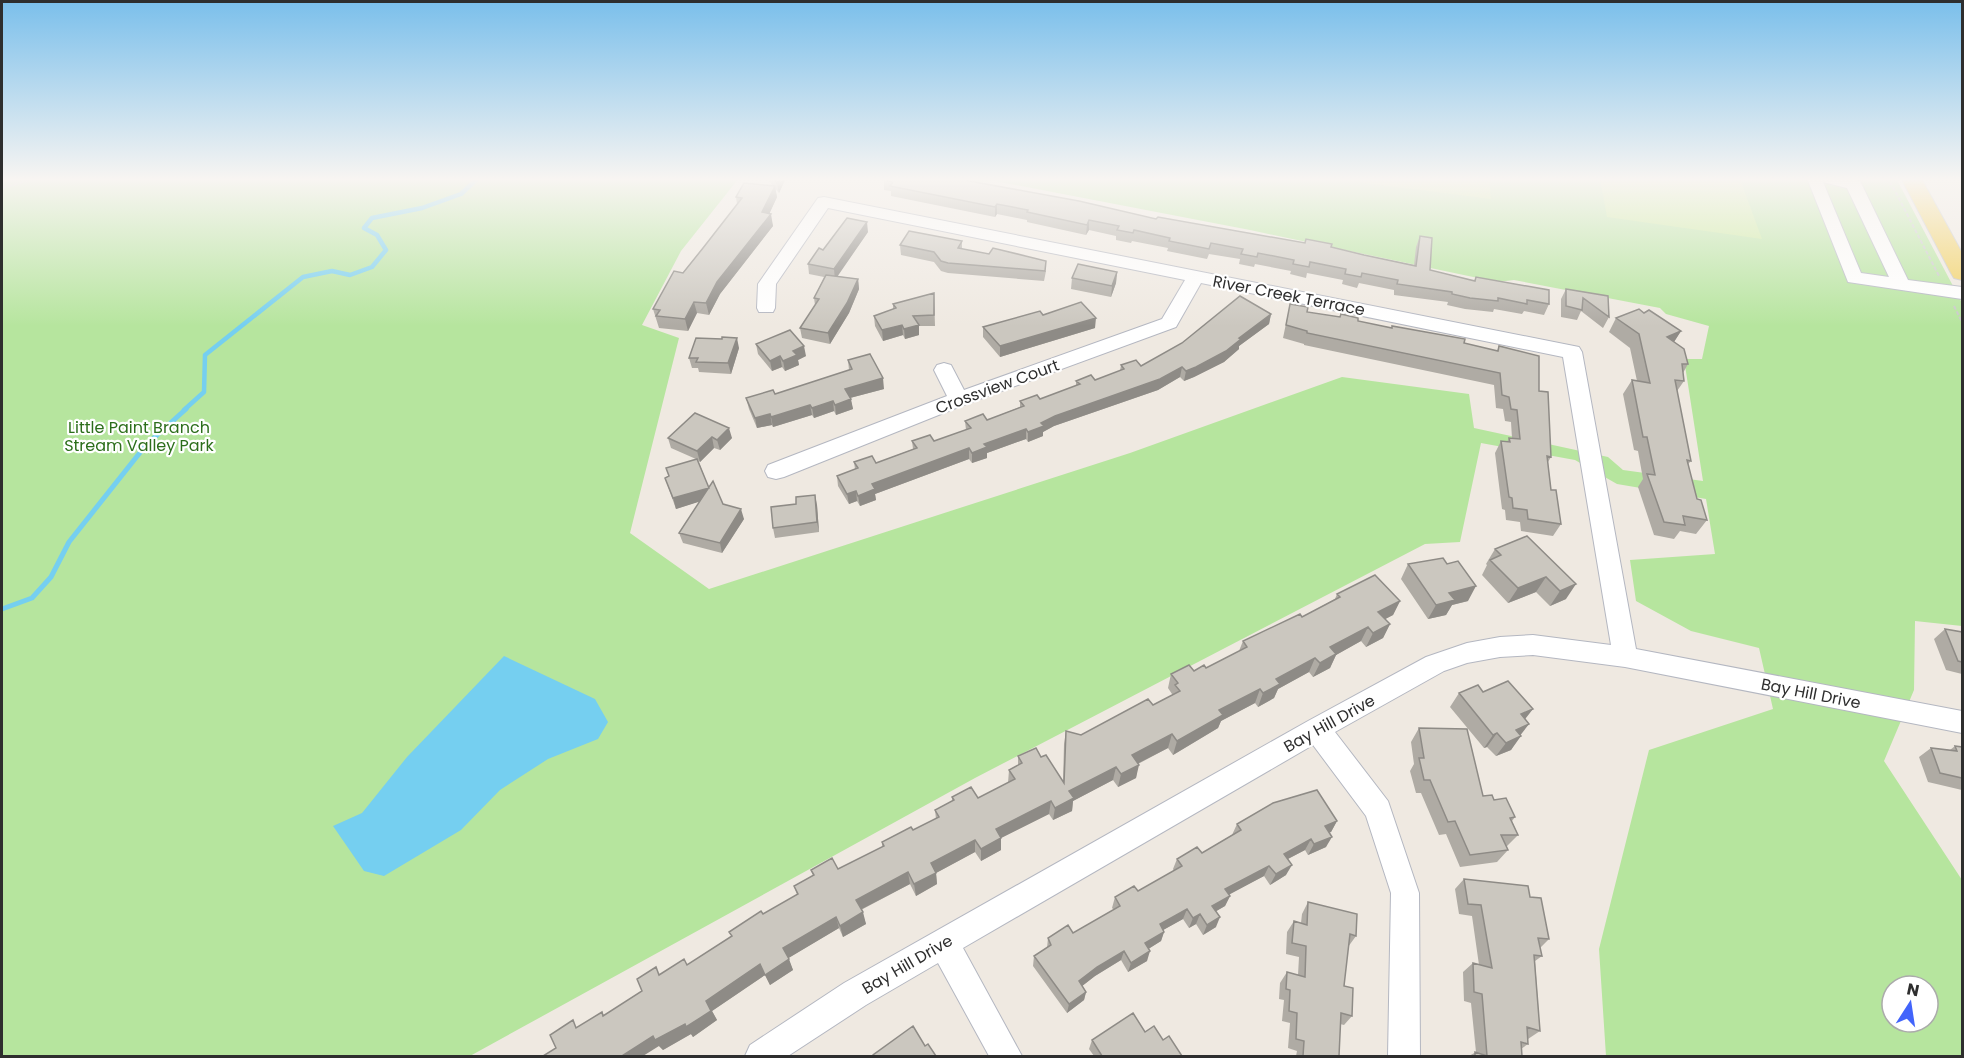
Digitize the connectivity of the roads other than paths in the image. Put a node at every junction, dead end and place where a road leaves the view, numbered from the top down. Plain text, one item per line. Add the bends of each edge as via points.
1 (806, 227) edge
2 (950, 227) edge
3 (1834, 227) edge
4 (1874, 227) edge
5 (1938, 227) edge
6 (1962, 273) edge
7 (1196, 277) junction
8 (1901, 284) junction
9 (1954, 292) edge
10 (766, 308) dead end
11 (944, 370) dead end
12 (959, 399) junction
13 (776, 471) dead end
14 (1625, 657) junction
15 (1962, 722) edge
16 (1317, 729) junction
17 (944, 943) junction
18 (761, 1056) edge
19 (1006, 1056) edge
20 (1404, 1056) edge

1 - 10 street, River Creek Terrace via 767,284
2 - 7 street, River Creek Terrace
3 - 8 street via 1854,278
4 - 8 street
5 - 6 main road
7 - 12 street, Crossview Court via 1168,323
7 - 14 street, River Creek Terrace via 1572,352
8 - 9 street
11 - 12 street
12 - 13 street, Crossview Court
14 - 15 street, Bay Hill Drive
14 - 16 street, Bay Hill Drive via 1533,645 1467,653 1435,664
16 - 17 street, Bay Hill Drive
16 - 20 street via 1378,810 1405,893
17 - 18 street, Bay Hill Drive via 855,994
17 - 19 street

